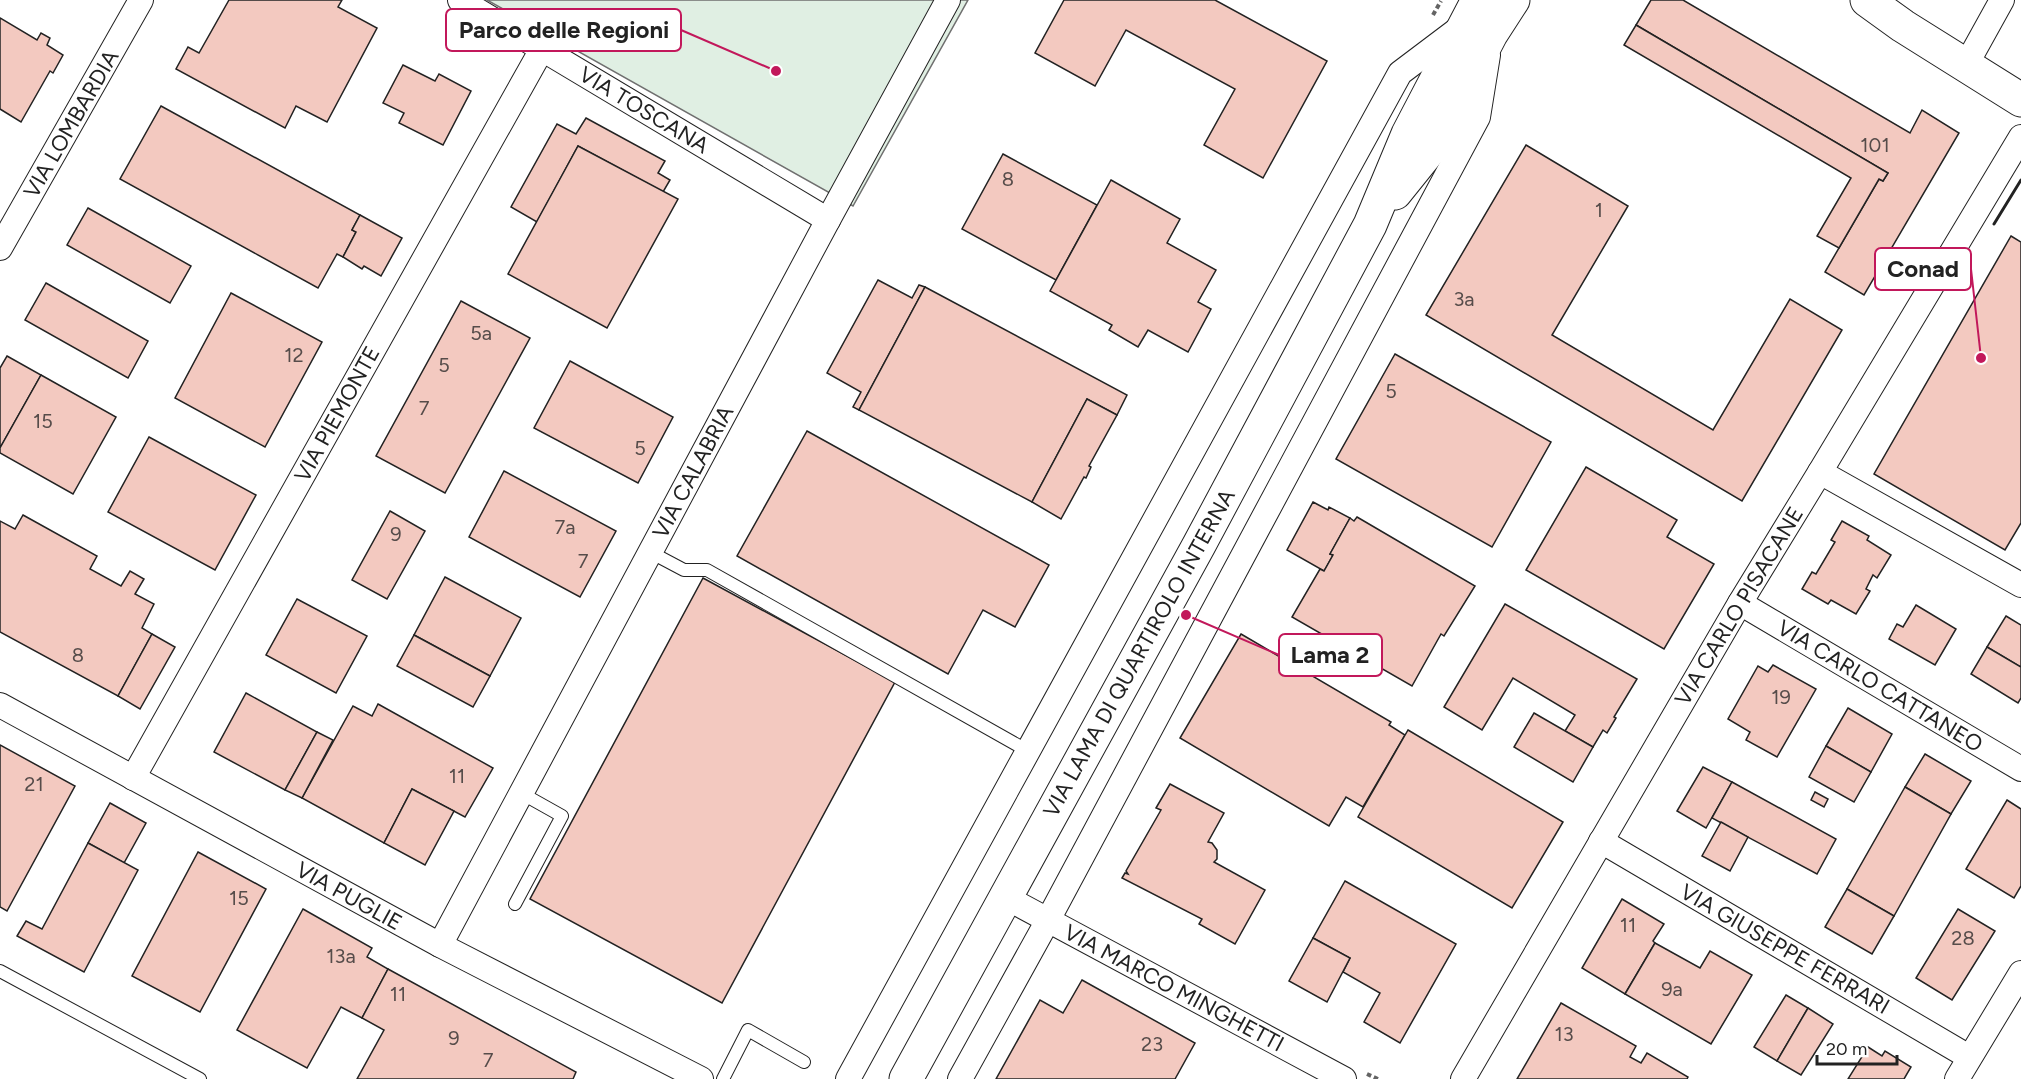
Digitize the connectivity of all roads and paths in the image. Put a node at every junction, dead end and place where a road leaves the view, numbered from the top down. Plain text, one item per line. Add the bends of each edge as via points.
1 (141, 0) edge
2 (460, 0) edge
3 (948, 0) edge
4 (1513, 0) edge
5 (1844, 0) edge
6 (1867, 0) edge
7 (2002, 0) edge
8 (1478, 19) edge
9 (1903, 27) junction
10 (542, 49) junction
11 (1966, 65) junction
12 (2021, 100) edge
13 (2021, 137) edge
14 (828, 220) junction
15 (0, 248) edge
16 (1821, 472) junction
17 (650, 552) junction
18 (2021, 585) edge
19 (1740, 603) junction
20 (0, 705) edge
21 (1028, 751) junction
22 (2021, 769) edge
23 (133, 778) junction
24 (521, 794) junction
25 (1600, 841) junction
26 (1005, 897) junction
27 (515, 904) dead end
28 (1048, 920) junction
29 (440, 945) junction
30 (0, 971) edge
31 (2021, 973) edge
32 (1969, 1057) junction
33 (804, 1062) dead end
34 (200, 1079) edge
35 (701, 1079) edge
36 (723, 1079) edge
37 (848, 1079) edge
38 (906, 1079) edge
39 (960, 1079) edge
40 (1344, 1079) edge
41 (1462, 1079) edge
42 (1957, 1079) edge

1 - 15 street, VIA LOMBARDIA
2 - 10 street, VIA TOSCANA
3 - 14 street, VIA CALABRIA
4 - 8 main road, VIA LAMA DI QUARTIROLO INTERNA
5 - 9 main road
6 - 9 main road
7 - 11 street
8 - 21 street via 1400,74
8 - 26 main road, VIA LAMA DI QUARTIROLO INTERNA via 1408,134 1370,225
8 - 28 street via 1478,117
9 - 11 main road
10 - 14 street, VIA TOSCANA
10 - 23 street, VIA PIEMONTE
11 - 12 main road
13 - 16 street, VIA CARLO PISACANE
14 - 17 street, VIA CALABRIA
16 - 18 street
16 - 19 street, VIA CARLO PISACANE
17 - 21 lane via 684,570 707,570
17 - 24 street, VIA CALABRIA
19 - 22 street, VIA CARLO CATTANEO
19 - 25 street, VIA CARLO PISACANE
20 - 23 street, VIA PUGLIE
21 - 37 street
23 - 29 street, VIA PUGLIE
24 - 27 lane via 562,816
24 - 29 street, VIA CALABRIA
25 - 32 street, VIA GIUSEPPE FERRARI
25 - 41 street, VIA CARLO PISACANE
26 - 28 street, VIA MARCO MINGHETTI
26 - 38 main road, VIA LAMA DI QUARTIROLO INTERNA
28 - 39 street
28 - 40 street, VIA MARCO MINGHETTI
29 - 35 street, VIA PUGLIE
30 - 34 lane
31 - 32 street
32 - 42 street
33 - 36 lane via 748,1030

